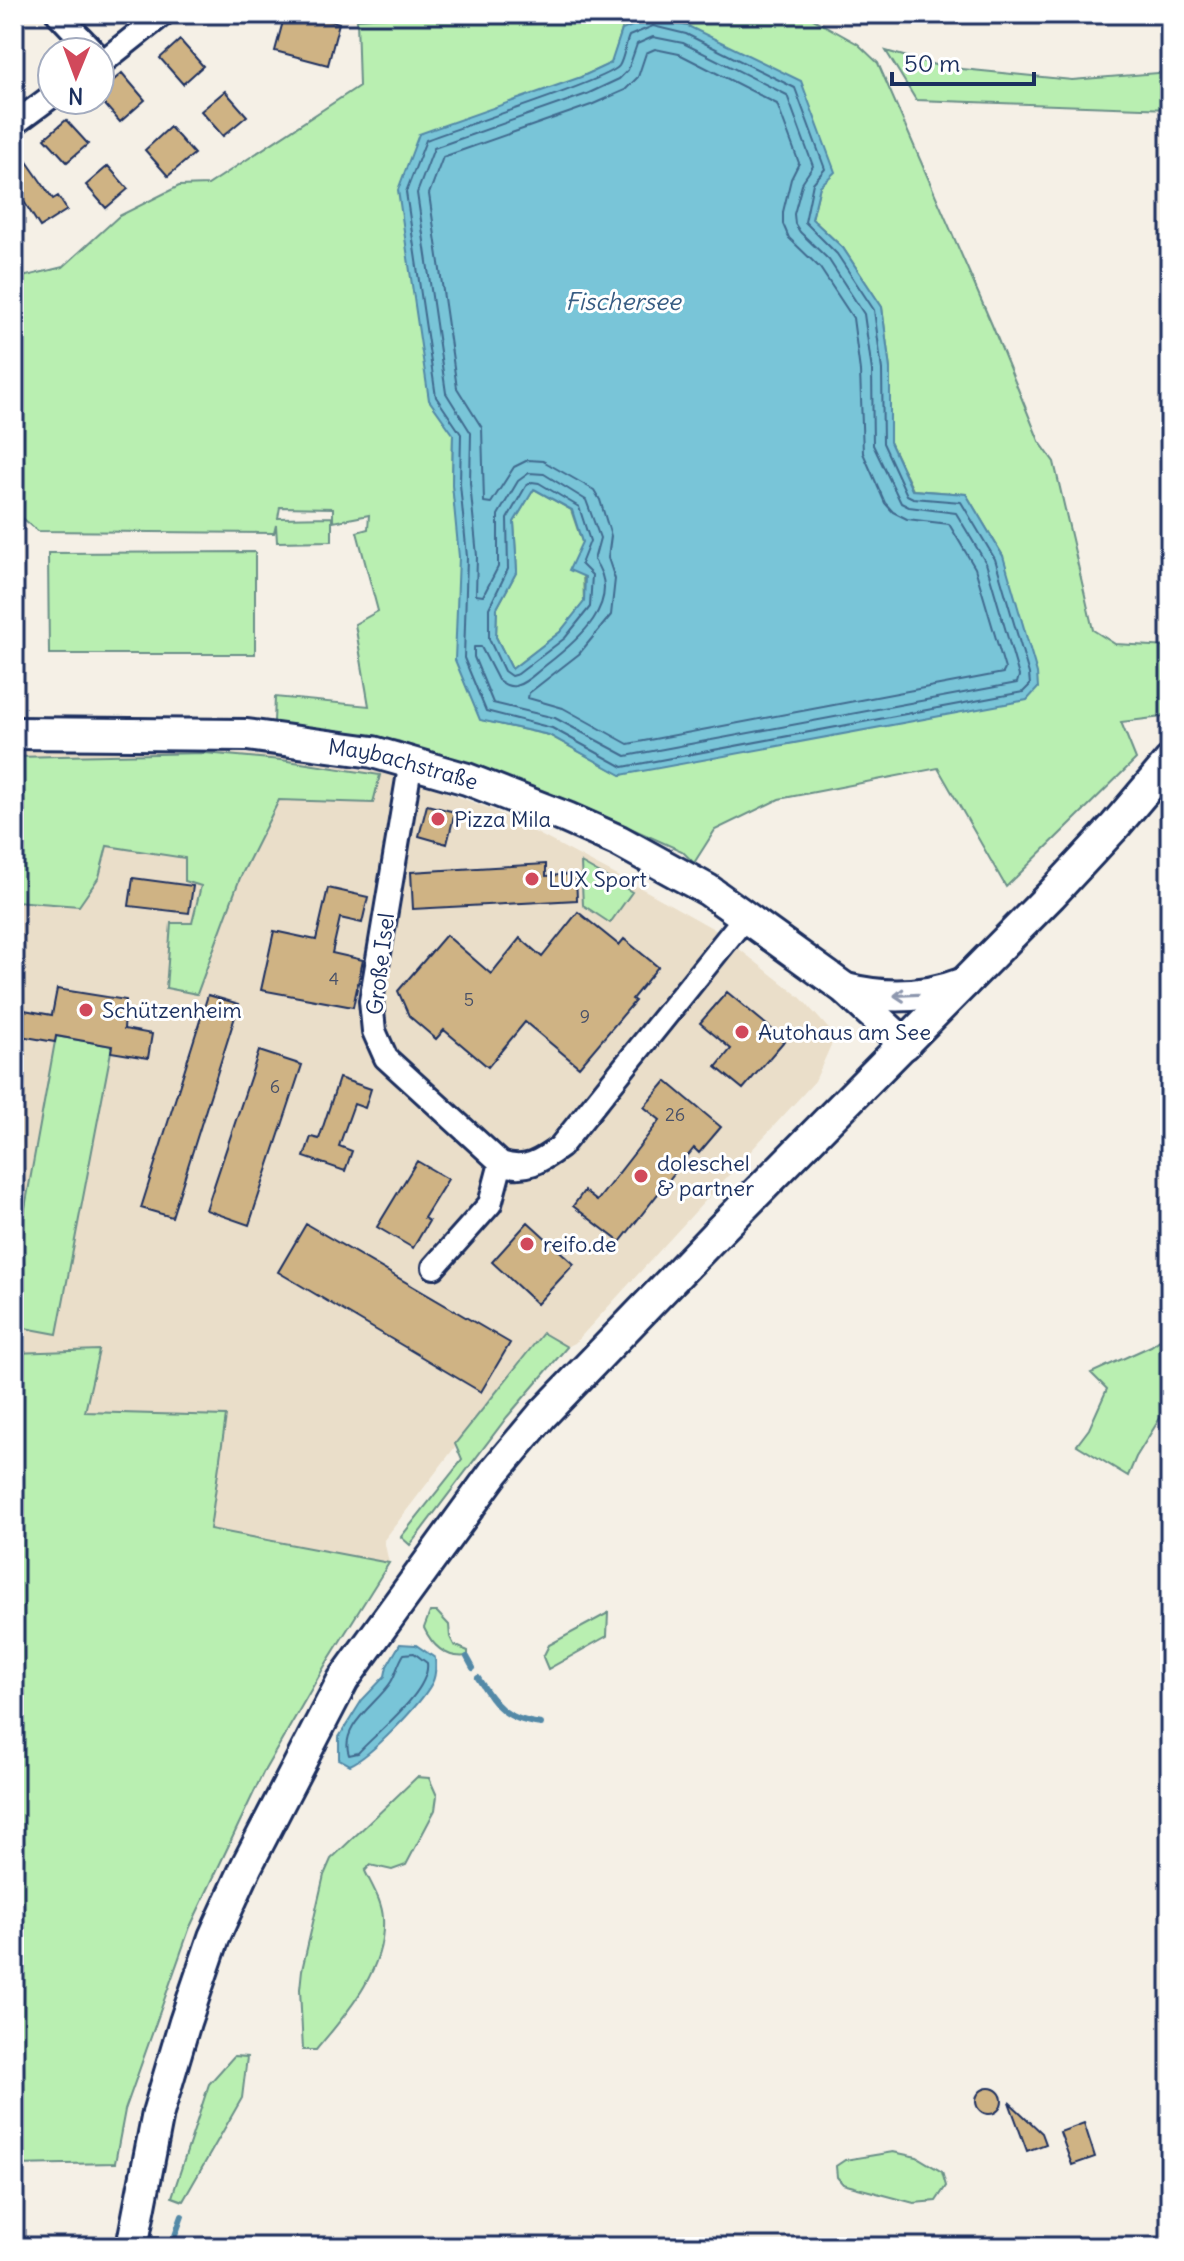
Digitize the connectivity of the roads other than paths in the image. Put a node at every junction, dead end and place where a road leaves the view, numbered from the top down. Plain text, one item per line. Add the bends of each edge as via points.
1 (58, 14) edge
2 (163, 14) edge
3 (78, 36) edge
4 (116, 47) edge
5 (36, 108) edge
6 (14, 124) edge
7 (14, 733) edge
8 (411, 761) junction
9 (1170, 761) edge
10 (745, 917) junction
11 (967, 982) junction
12 (844, 988) junction
13 (905, 1044) junction
14 (501, 1163) junction
15 (434, 1267) dead end
16 (132, 2247) edge

1 - 3 street
2 - 4 street
5 - 6 street
7 - 8 street, Maybachstraße via 247,735
8 - 10 street, Maybachstraße via 619,841 708,890
8 - 14 street, Große Isel via 371,1001 374,1031 386,1058
9 - 11 street
10 - 12 street, Maybachstraße
10 - 14 street via 560,1147 526,1166
11 -> 12 street via 904,996
11 - 13 street
12 - 13 street, Maybachstraße
13 - 16 street via 542,1415 343,1680 214,1937 158,2113
14 - 15 street via 490,1204

